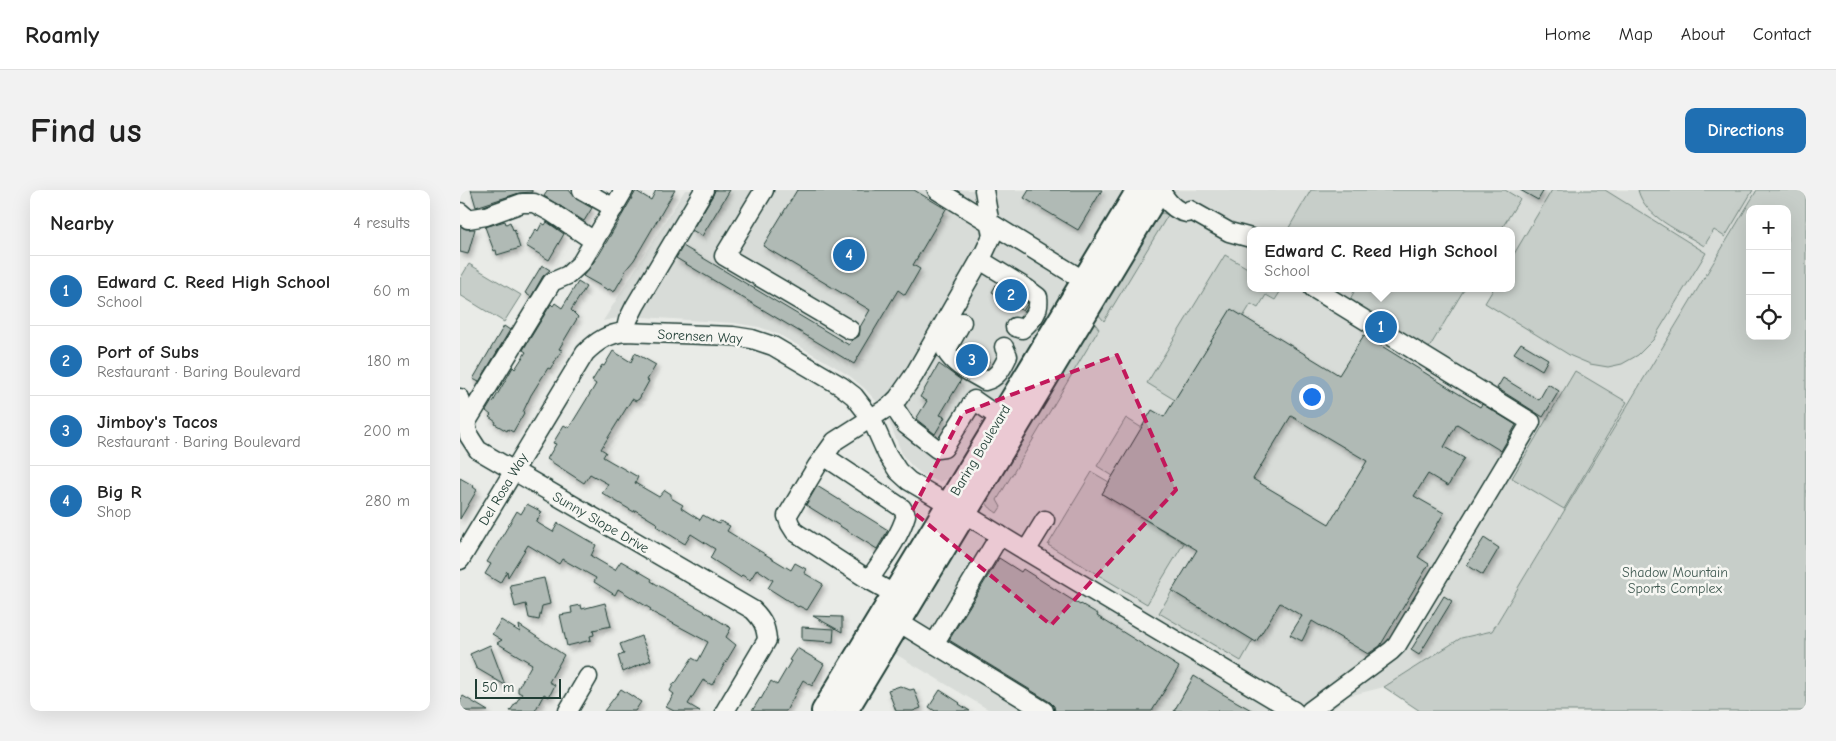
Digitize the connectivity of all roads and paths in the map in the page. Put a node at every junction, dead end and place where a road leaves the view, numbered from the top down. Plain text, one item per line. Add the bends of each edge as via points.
1 (582, 190) edge
2 (624, 190) edge
3 (704, 190) edge
4 (764, 190) edge
5 (937, 190) edge
6 (1138, 190) edge
7 (1160, 190) edge
8 (981, 192) edge
9 (614, 208) junction
10 (460, 212) edge
11 (990, 222) junction
12 (1247, 237) edge
13 (594, 241) junction
14 (980, 260) junction
15 (1083, 280) junction
16 (1320, 292) edge
17 (962, 322) dead end
18 (1015, 327) dead end
19 (850, 330) dead end
20 (625, 332) junction
21 (1004, 347) dead end
22 (892, 404) junction
23 (462, 410) edge
24 (871, 418) junction
25 (1000, 418) junction
26 (530, 443) joint
27 (824, 456) junction
28 (513, 472) junction
29 (957, 509) junction
30 (1044, 520) dead end
31 (1000, 535) junction
32 (1026, 551) junction
33 (460, 560) edge
34 (869, 580) junction
35 (894, 594) junction
36 (900, 622) junction
37 (934, 644) junction
38 (588, 677) dead end
39 (568, 711) edge
40 (725, 711) edge
41 (824, 711) edge
42 (846, 711) edge
43 (1044, 711) edge
44 (1294, 711) edge
45 (1310, 711) edge

1 - 9 street
2 - 9 street
3 - 20 street via 635,306
4 - 19 street via 724,256
5 - 11 street
6 - 15 main road, Baring Boulevard
7 - 12 street via 1187,202 1190,210 1229,232
7 - 29 main road, Baring Boulevard
8 - 11 street
9 - 13 street
10 - 13 street via 468,219 522,203 534,203
11 - 14 street via 992,236
11 - 15 street
13 - 23 street via 581,263 568,275 552,282
14 - 18 street via 1038,297 1039,307 1030,321 1022,329
14 - 22 street via 914,374
15 - 25 main road, Baring Boulevard
16 - 45 street via 1532,422 1397,646
17 - 21 street via 946,351 958,366 985,381 993,380 1008,356
20 - 24 street, Sorensen Way via 733,336 773,346 841,386 854,396
20 - 26 street, Sorensen Way via 603,338 585,353
22 - 24 street
22 - 25 street via 906,425 937,449 944,448 974,400
23 - 28 street, Sunny Slope Drive via 472,443
24 - 27 street via 835,441
24 - 29 street, Sorensen Way via 898,471
25 - 29 main road, Baring Boulevard
26 - 28 street, Del Rosa Way
27 - 34 street via 787,516 795,532
27 - 34 street via 902,508 906,515 891,547
28 - 33 street, Del Rosa Way
28 - 40 street, Sunny Slope Drive via 753,610 761,618 767,640
29 - 31 street, Sorensen Way
29 - 35 main road, Baring Boulevard
29 - 36 main road, Baring Boulevard
30 - 32 street
31 - 32 street, Sorensen Way
31 - 37 street
32 - 44 street, Sorensen Way
34 - 35 street
35 - 41 main road, Baring Boulevard
36 - 37 street
36 - 42 main road, Baring Boulevard
37 - 43 street
38 - 39 street

